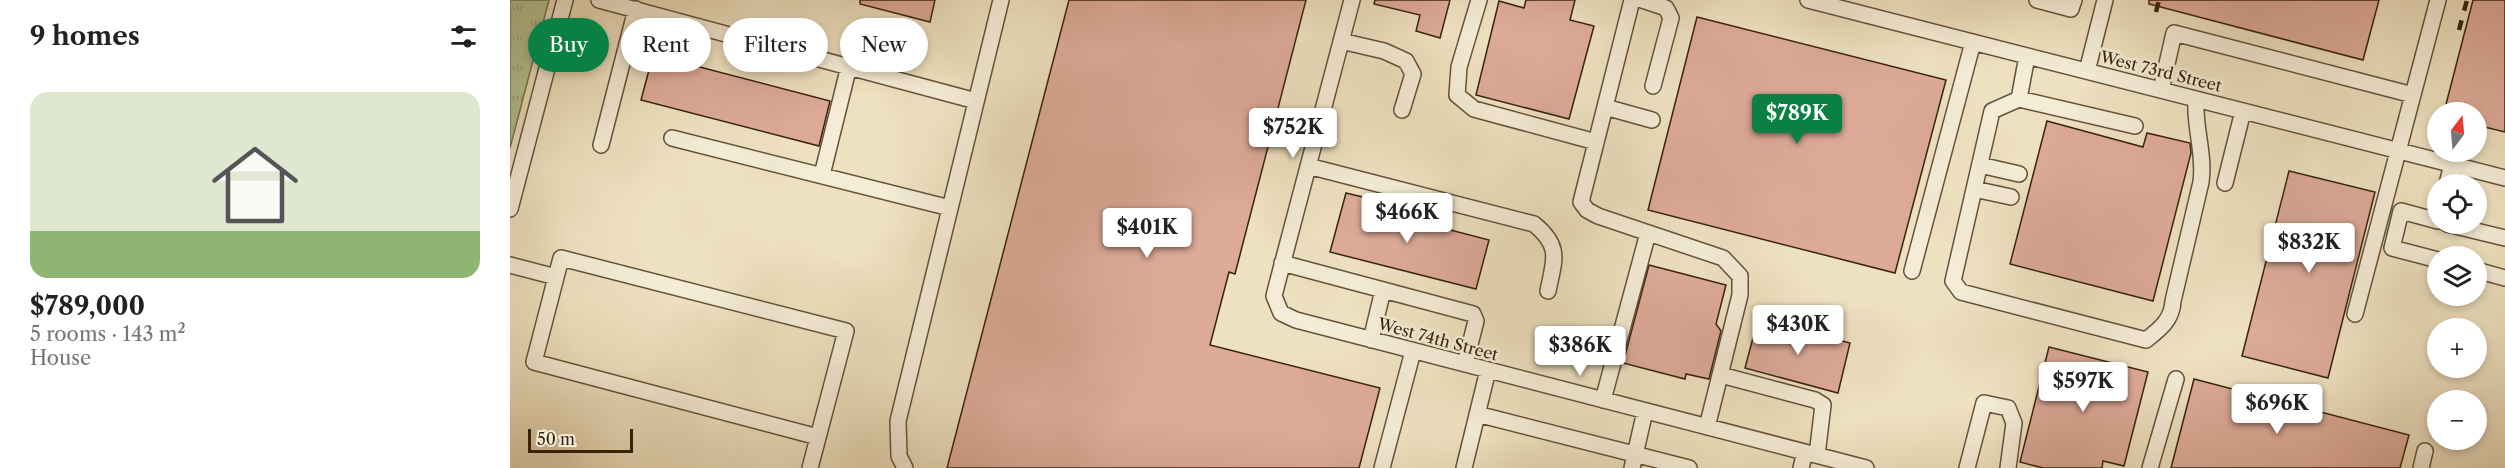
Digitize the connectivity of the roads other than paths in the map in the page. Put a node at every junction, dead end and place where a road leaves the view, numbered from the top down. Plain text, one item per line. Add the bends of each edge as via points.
1 (564, 0) edge
2 (599, 0) edge
3 (1001, 0) edge
4 (1352, 0) edge
5 (1479, 0) edge
6 (1632, 0) edge
7 (1642, 0) edge
8 (1808, 0) edge
9 (2037, 0) edge
10 (2074, 0) edge
11 (2105, 0) edge
12 (2438, 0) edge
13 (636, 9) junction
14 (1341, 41) junction
15 (1973, 42) junction
16 (2027, 56) junction
17 (840, 64) edge
18 (2087, 71) junction
19 (848, 72) edge
20 (871, 72) edge
21 (1653, 86) dead end
22 (2161, 90) junction
23 (2414, 95) junction
24 (2019, 99) junction
25 (2196, 99) junction
26 (976, 101) junction
27 (1605, 107) junction
28 (1402, 110) dead end
29 (2242, 111) junction
30 (1652, 120) dead end
31 (2135, 126) dead end
32 (672, 138) dead end
33 (1596, 142) junction
34 (601, 145) dead end
35 (2399, 151) junction
36 (2452, 164) junction
37 (1980, 165) junction
38 (1308, 166) junction
39 (2019, 174) dead end
40 (2450, 174) edge
41 (822, 176) junction
42 (2505, 178) edge
43 (2225, 183) dead end
44 (1974, 189) junction
45 (2011, 197) dead end
46 (950, 208) junction
47 (510, 209) edge
48 (2427, 218) edge
49 (1648, 233) junction
50 (2487, 234) edge
51 (2505, 238) edge
52 (2427, 257) edge
53 (1282, 263) junction
54 (510, 265) edge
55 (1912, 271) dead end
56 (2487, 273) edge
57 (556, 277) junction
58 (2505, 278) edge
59 (1383, 290) junction
60 (1548, 291) dead end
61 (2355, 314) dead end
62 (1371, 340) junction
63 (1413, 351) junction
64 (1465, 364) junction
65 (1488, 370) junction
66 (1721, 375) junction
67 (2176, 380) dead end
68 (1603, 400) junction
69 (1645, 411) junction
70 (1477, 414) junction
71 (1707, 427) junction
72 (818, 437) junction
73 (2425, 452) dead end
74 (1811, 454) junction
75 (1634, 461) edge
76 (810, 468) edge
77 (905, 468) edge
78 (1382, 468) edge
79 (1464, 468) edge
80 (1689, 468) edge
81 (1801, 468) edge
82 (1866, 468) edge
83 (1967, 468) edge
84 (2008, 468) edge
85 (2150, 468) edge
86 (2421, 468) edge

1 - 47 street
2 - 13 street
3 - 26 street
4 - 14 street
5 - 33 street via 1459,67 1457,95 1474,109
6 - 27 street
7 - 21 street via 1666,9 1671,18
8 - 15 street, West 73rd Street
9 - 10 street via 2071,9
11 - 18 street
12 - 23 street
13 - 17 street
13 - 34 street
14 - 28 street via 1384,51 1406,61 1413,74
14 - 38 street
15 - 16 street, West 73rd Street
15 - 55 street
16 - 18 street, West 73rd Street
16 - 24 street
18 - 22 street, West 73rd Street
19 - 41 street
20 - 26 street
22 - 23 street via 2174,33
22 - 25 street, West 73rd Street
23 - 35 street
24 - 31 street
24 - 37 street via 1992,111
25 - 29 street, West 73rd Street
25 - 44 street via 2201,182 2172,314 2145,340 1961,291 1953,281
26 - 46 street
27 - 30 street
27 - 33 street
29 - 35 street, West 73rd Street
29 - 43 street
32 - 41 street
33 - 49 street via 1581,201 1598,216
35 - 36 street, West 73rd Street
35 - 61 street
36 - 40 street
36 - 42 street, West 73rd Street
37 - 39 street
37 - 44 street
38 - 53 street
38 - 60 street via 1534,224 1552,243 1555,253
41 - 46 street
44 - 45 street
46 - 77 street via 898,422 899,456
48 - 52 street via 2401,211 2392,248
49 - 66 street via 1723,258 1740,276 1740,295
49 - 68 street
50 - 51 street
53 - 59 street
53 - 62 street, West 74th Street via 1274,296 1281,313
54 - 57 street
56 - 58 street
57 - 72 street via 534,362
57 - 72 street via 561,258 846,331
59 - 62 street
59 - 64 street via 1473,314 1476,321
62 - 63 street, West 74th Street
63 - 64 street, West 74th Street
63 - 78 street
64 - 65 street, West 74th Street
65 - 68 street, West 74th Street
65 - 70 street
66 - 71 street
66 - 74 street via 1823,405
67 - 85 street
68 - 69 street, West 74th Street
69 - 71 street, West 74th Street
69 - 75 street
70 - 75 street
70 - 79 street
71 - 74 street, West 74th Street
72 - 76 street
73 - 86 street
74 - 81 street
74 - 82 street, West 74th Street
75 - 80 street
83 - 84 street via 1984,403 2008,408 2014,423

